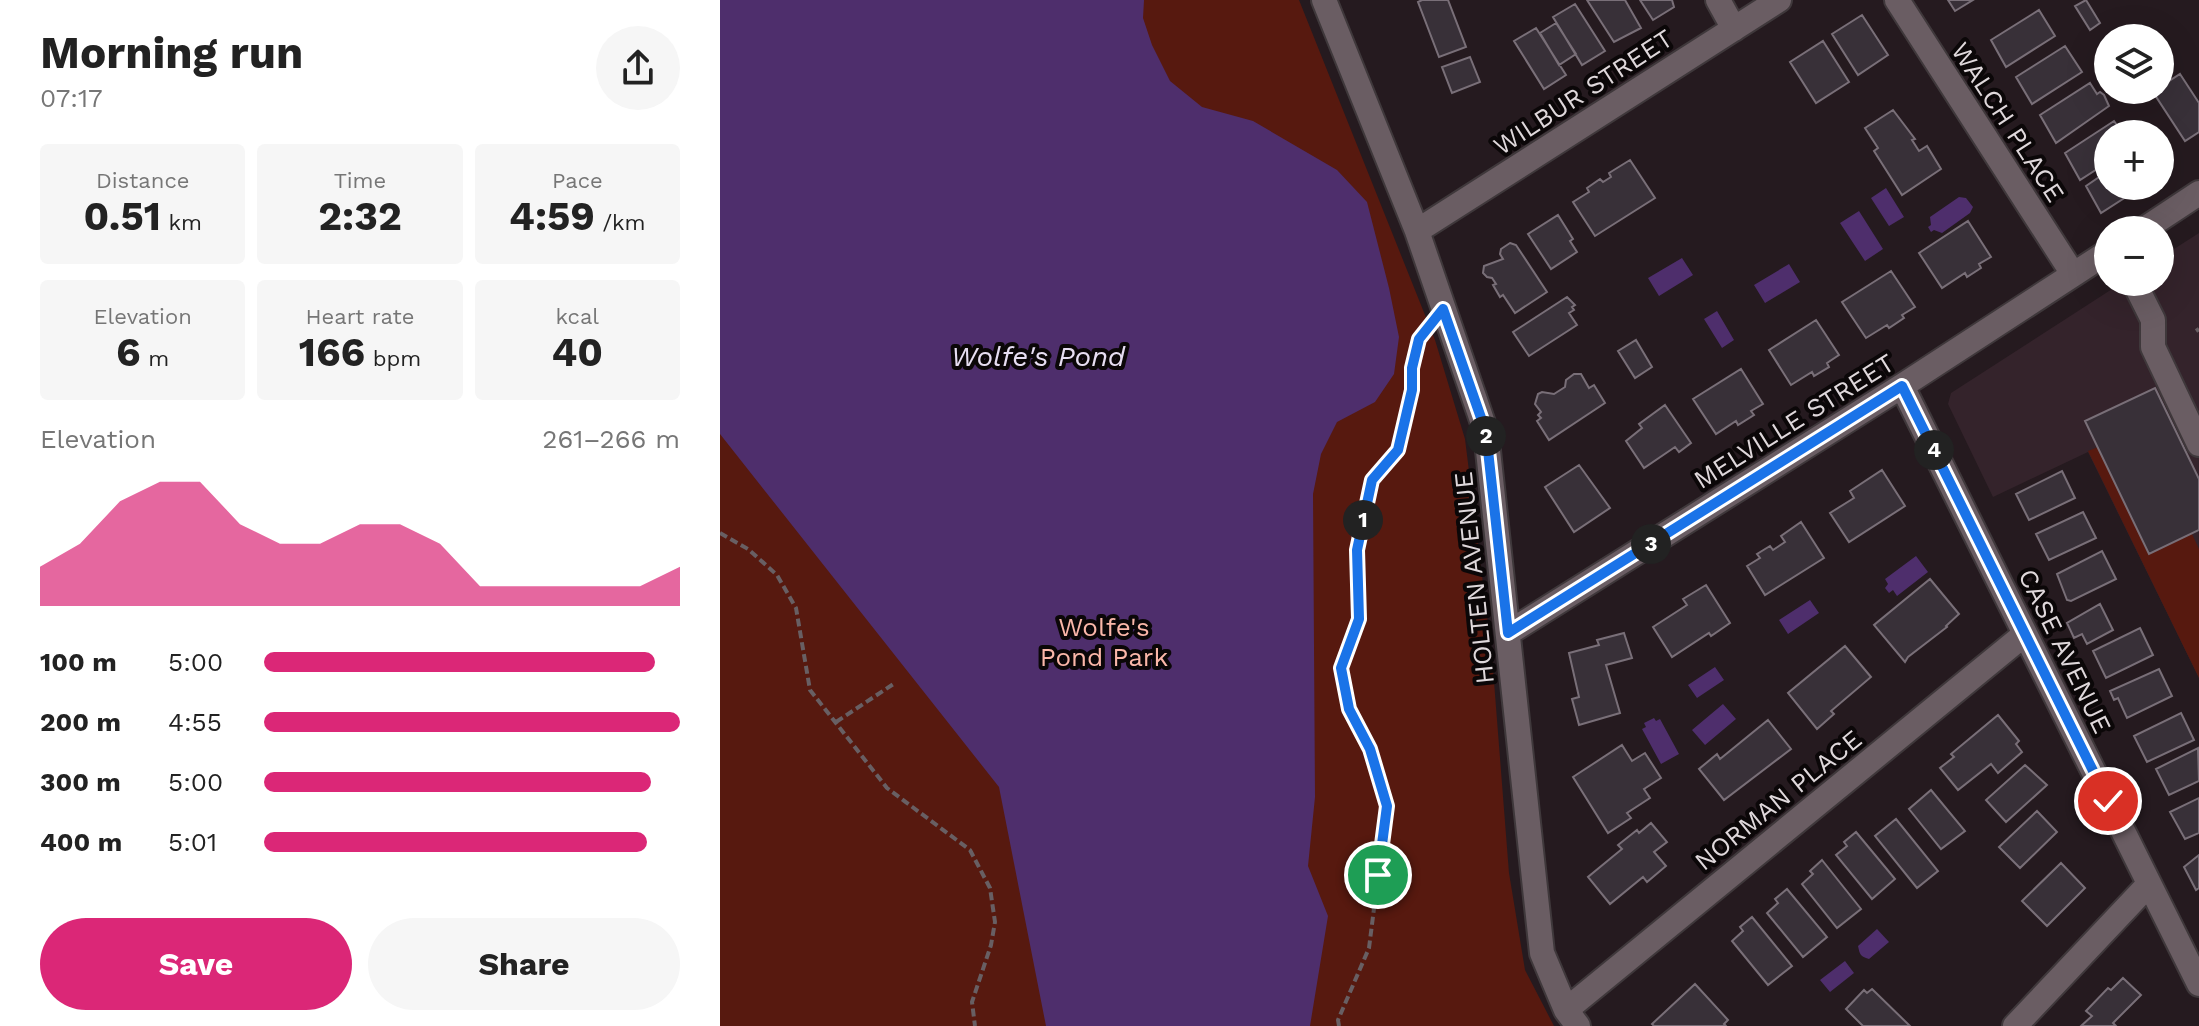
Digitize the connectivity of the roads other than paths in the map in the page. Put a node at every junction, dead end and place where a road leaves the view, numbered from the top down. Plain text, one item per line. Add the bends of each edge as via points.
1 (1324, 0) edge
2 (1718, 0) edge
3 (1779, 0) edge
4 (1897, 0) edge
5 (1734, 29) junction
6 (2199, 193) edge
7 (2164, 216) edge
8 (1417, 231) junction
9 (2094, 261) edge
10 (2073, 274) junction
11 (2141, 296) edge
12 (1902, 386) junction
13 (2199, 444) edge
14 (1508, 633) junction
15 (2025, 634) junction
16 (2149, 884) junction
17 (2199, 984) edge
18 (1572, 1018) edge
19 (2015, 1026) edge

1 - 8 street, HOLTEN AVENUE
2 - 5 street
3 - 5 street, WILBUR STREET
4 - 10 street, WALCH PLACE
5 - 8 street, WILBUR STREET
6 - 7 street
8 - 14 street, HOLTEN AVENUE via 1486,432
9 - 10 street, MELVILLE STREET
10 - 12 street, MELVILLE STREET
11 - 13 street via 2153,320 2153,347
12 - 14 street, MELVILLE STREET
12 - 15 street, CASE AVENUE
14 - 18 street, HOLTEN AVENUE via 1542,953
15 - 16 street, CASE AVENUE
15 - 18 street, NORMAN PLACE
16 - 17 street, CASE AVENUE
16 - 19 street

